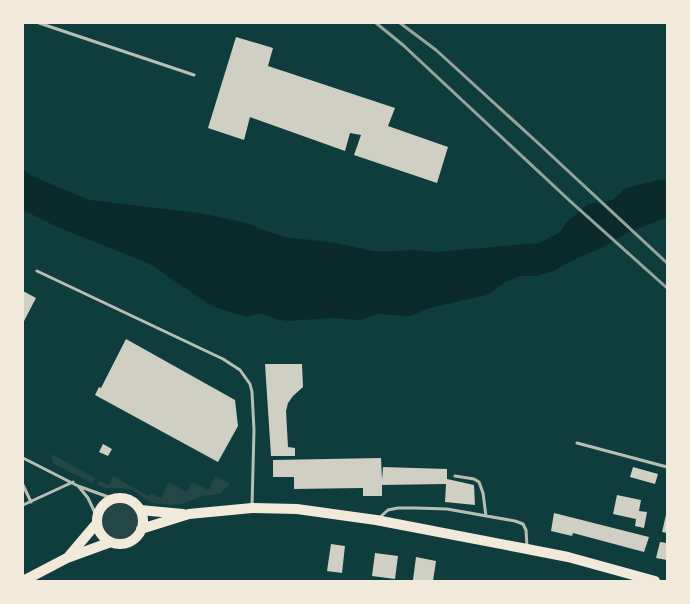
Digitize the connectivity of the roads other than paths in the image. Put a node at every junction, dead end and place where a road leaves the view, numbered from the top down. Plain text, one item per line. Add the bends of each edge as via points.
1 (39, 23) edge
2 (194, 75) dead end
3 (37, 271) dead end
4 (577, 443) dead end
5 (23, 458) edge
6 (667, 467) edge
7 (455, 476) dead end
8 (73, 482) junction
9 (23, 485) edge
10 (78, 486) junction
11 (114, 499) junction
12 (31, 502) junction
13 (23, 505) edge
14 (252, 508) junction
15 (140, 510) junction
16 (189, 514) junction
17 (486, 516) junction
18 (97, 520) junction
19 (376, 520) junction
20 (141, 529) junction
21 (110, 542) junction
22 (527, 549) junction
23 (67, 558) junction
24 (23, 581) edge
25 (655, 581) edge

1 - 2 lane
3 - 14 lane via 240,370 250,384 252,392
4 - 6 lane
5 - 8 lane
7 - 17 lane via 479,482
8 - 10 lane
8 - 12 lane
9 - 12 lane
10 - 11 lane
10 - 18 lane via 88,498
11 - 15 main road via 126,499
11 - 18 main road via 103,506
12 - 13 lane
14 - 16 main road
14 - 19 main road via 297,509
15 - 16 main road
15 - 20 main road
16 - 20 main road
17 - 19 lane via 447,509 398,508 388,510
17 - 22 lane via 523,524 526,530
18 - 21 main road via 101,534
18 - 23 main road
19 - 22 main road
20 - 21 main road via 138,536 125,543
21 - 23 main road
22 - 25 main road via 568,557
23 - 24 main road

